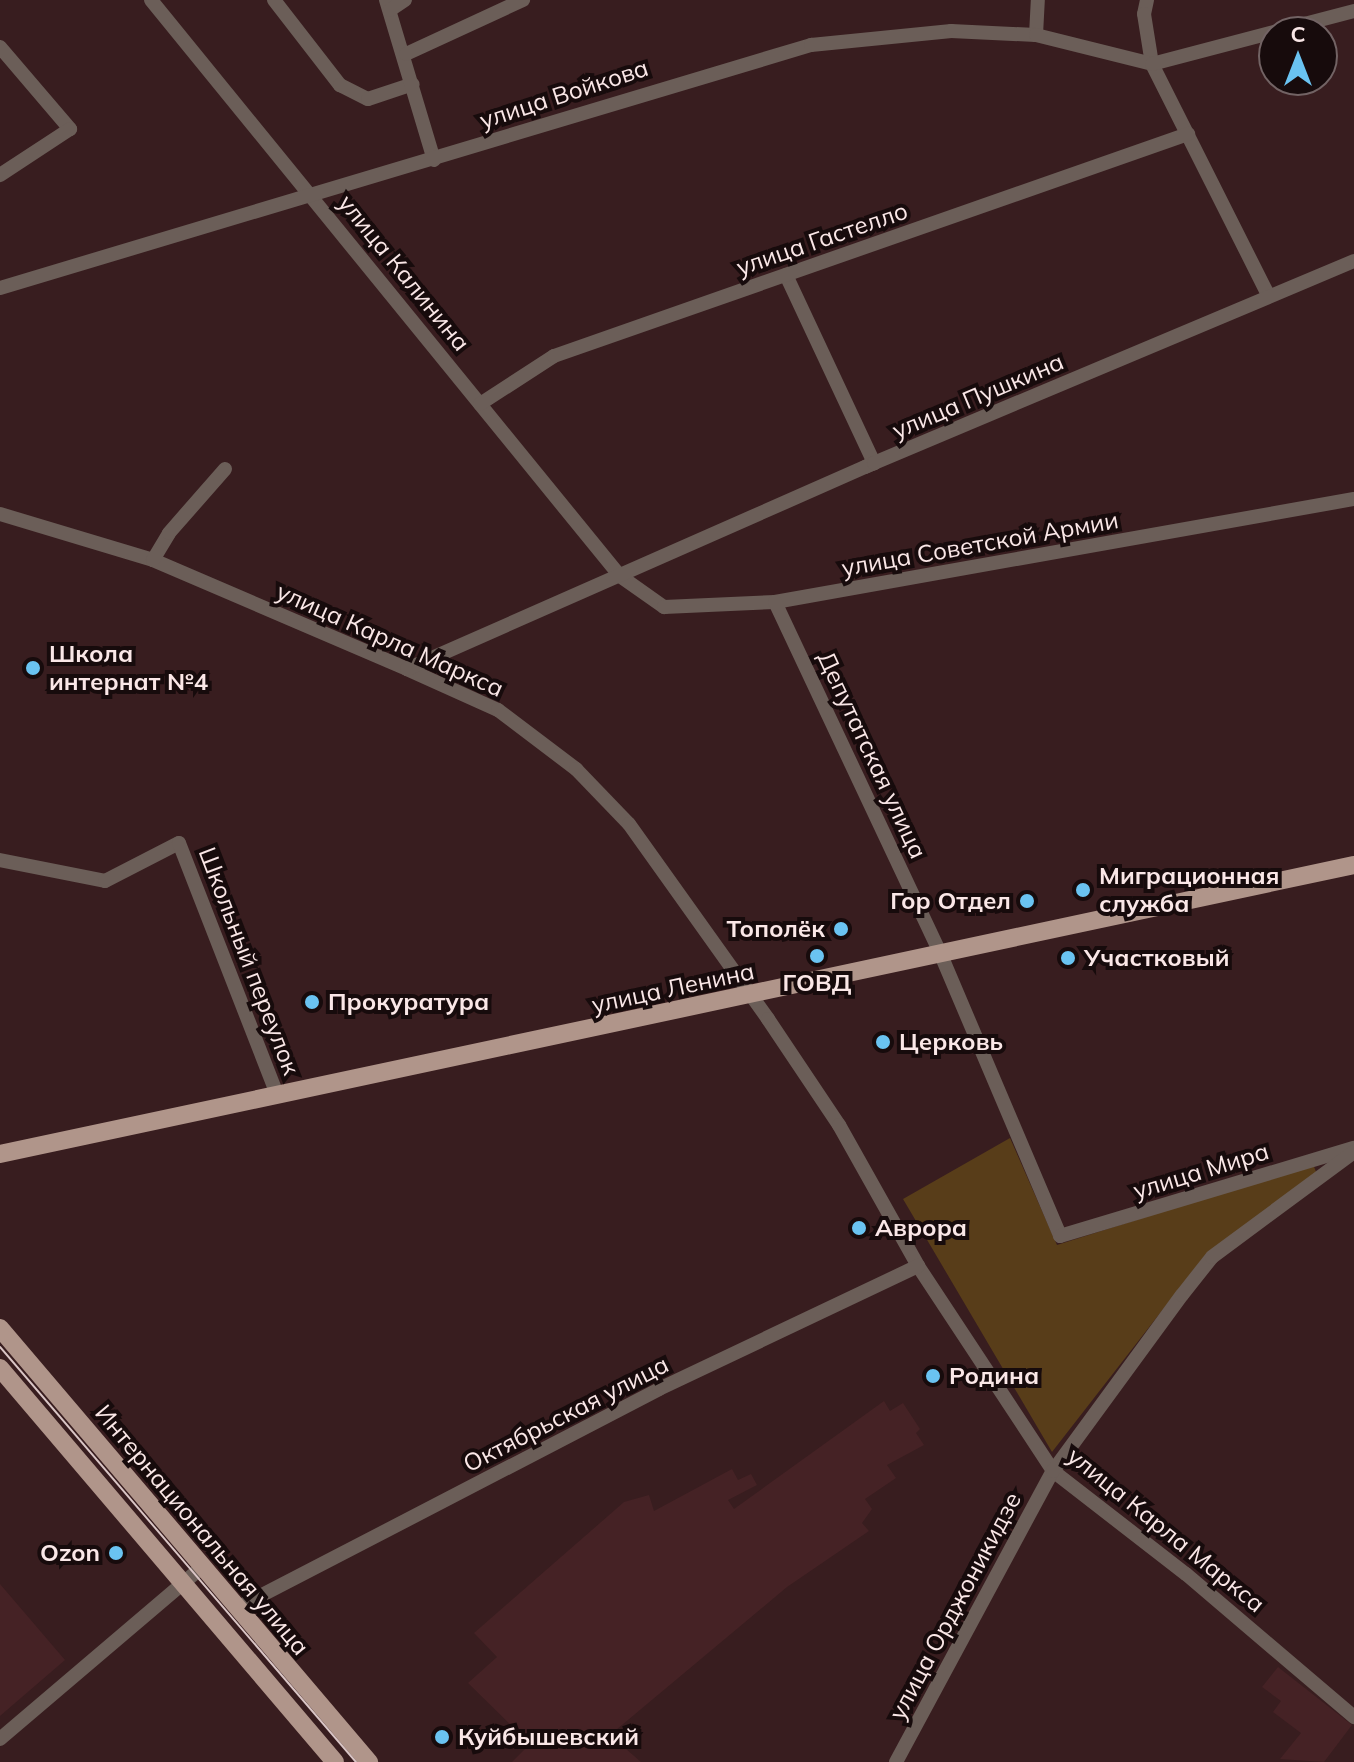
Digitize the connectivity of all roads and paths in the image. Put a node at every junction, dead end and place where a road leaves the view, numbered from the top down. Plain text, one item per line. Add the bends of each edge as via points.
1 (151, 0) edge
2 (274, 0) edge
3 (405, 0) edge
4 (523, 0) edge
5 (1038, 0) edge
6 (1147, 0) edge
7 (388, 5) edge
8 (1354, 11) edge
9 (1036, 35) junction
10 (0, 47) edge
11 (406, 54) junction
12 (1152, 64) junction
13 (413, 84) junction
14 (1188, 134) junction
15 (434, 160) junction
16 (0, 175) edge
17 (311, 193) junction
18 (1354, 261) edge
19 (786, 275) junction
20 (0, 288) edge
21 (1268, 295) junction
22 (480, 404) junction
23 (874, 463) junction
24 (225, 469) dead end
25 (1354, 499) edge
26 (0, 514) edge
27 (153, 560) junction
28 (620, 576) junction
29 (775, 602) junction
30 (407, 669) junction
31 (0, 860) edge
32 (1354, 865) edge
33 (941, 955) junction
34 (750, 997) junction
35 (277, 1094) junction
36 (1354, 1150) edge
37 (0, 1154) edge
38 (1060, 1236) joint
39 (918, 1266) junction
40 (0, 1328) edge
41 (0, 1368) edge
42 (1053, 1471) junction
43 (201, 1568) junction
44 (184, 1582) junction
45 (237, 1608) junction
46 (1354, 1717) edge
47 (0, 1739) edge
48 (335, 1762) edge
49 (369, 1762) edge
50 (896, 1762) edge

1 - 17 street, улица Калинина
2 - 13 street via 340,85 368,99
3 - 7 street
4 - 11 street
5 - 9 street
6 - 12 street via 1144,14
7 - 11 street
8 - 12 street
9 - 12 street, улица Войкова
9 - 15 street, улица Войкова via 951,31 811,45 675,81
10 - 16 street via 70,129
11 - 13 street
12 - 14 street
13 - 15 street
14 - 19 street, улица Гастелло
14 - 21 street
15 - 17 street, улица Войкова
17 - 20 street, улица Войкова
17 - 22 street, улица Калинина
18 - 21 street, улица Пушкина
19 - 22 street, улица Гастелло via 554,356
19 - 23 street
21 - 23 street, улица Пушкина
22 - 28 street, улица Калинина
23 - 28 street, улица Пушкина
23 - 30 street
24 - 27 street via 169,533
25 - 29 street, улица Советской Армии
26 - 27 street, улица Карла Маркса
27 - 30 street, улица Карла Маркса
28 - 29 street, улица Советской Армии via 664,607
28 - 30 street, улица Пушкина
29 - 33 street, Депутатская улица
30 - 34 street, улица Карла Маркса via 498,710 576,769 629,824
31 - 35 street, Школьный переулок via 105,881 179,843
32 - 33 main road, улица Ленина
33 - 34 main road, улица Ленина
33 - 38 street, Депутатская улица
34 - 35 main road, улица Ленина
34 - 39 street, улица Карла Маркса via 839,1125
35 - 37 main road, улица Ленина
36 - 38 street, улица Мира
36 - 42 street, улица Орджоникидзе via 1212,1257
39 - 42 street, улица Карла Маркса
39 - 45 street, Октябрьская улица via 659,1389
40 - 43 main road, Интернациональная улица
41 - 44 main road, Интернациональная улица
42 - 46 street, улица Карла Маркса via 1220,1602
42 - 50 street, улица Орджоникидзе
43 - 44 street
43 - 45 main road, Интернациональная улица
44 - 47 street
44 - 48 main road, Интернациональная улица
45 - 49 main road, Интернациональная улица

